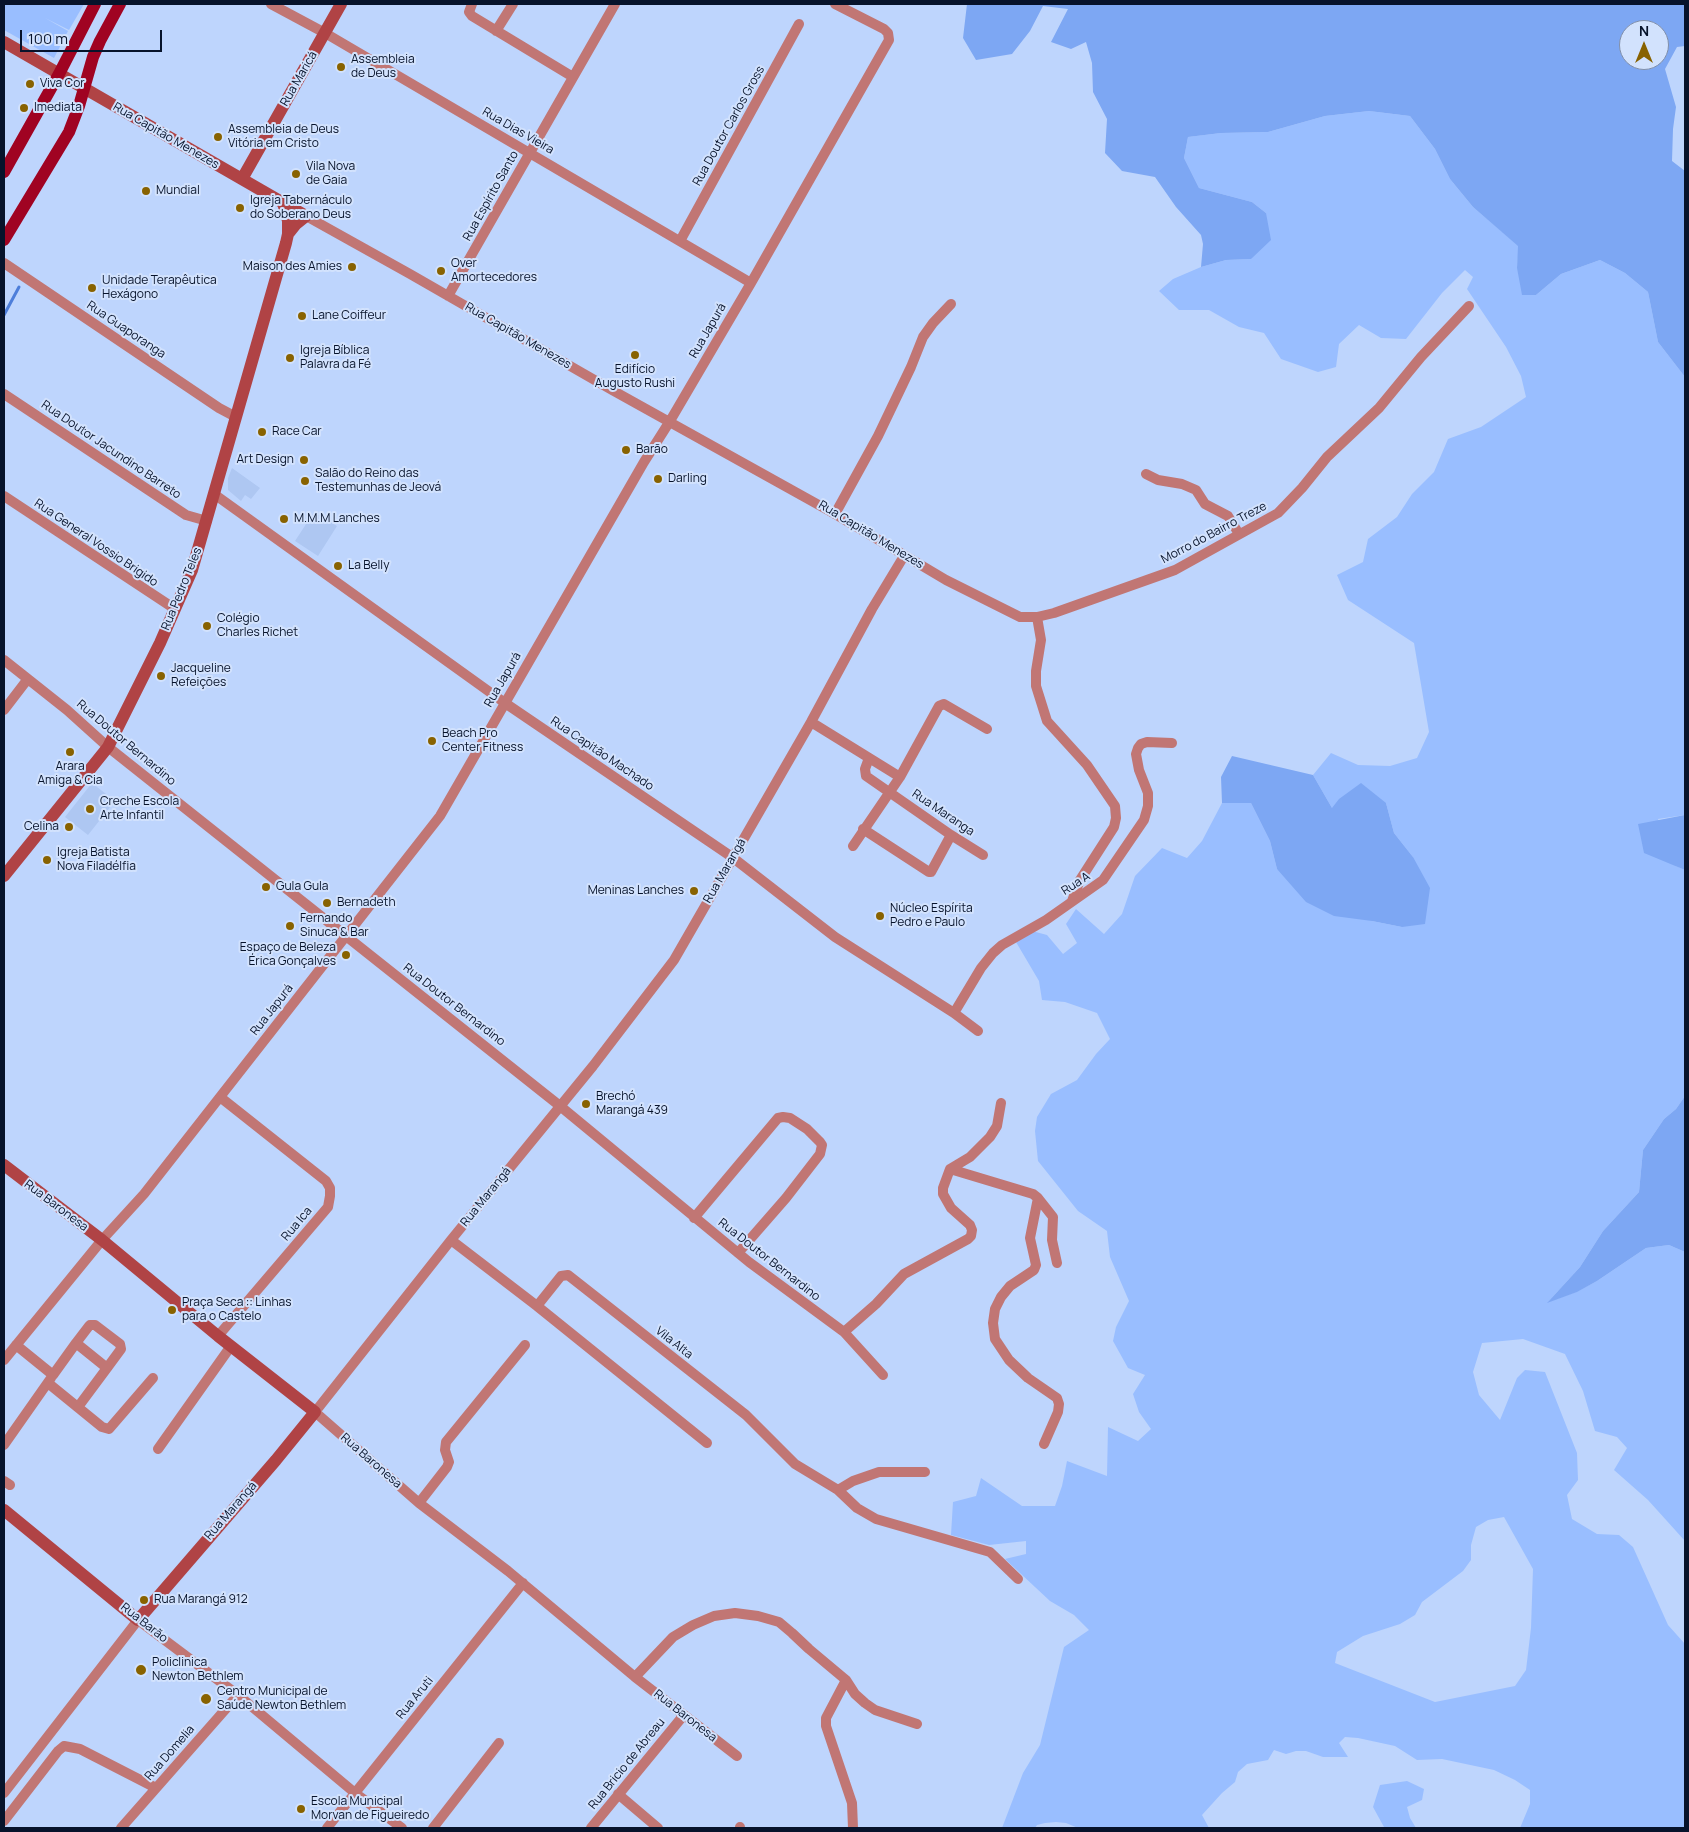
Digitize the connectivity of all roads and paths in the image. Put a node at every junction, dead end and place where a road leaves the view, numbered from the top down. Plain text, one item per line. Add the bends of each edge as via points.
1 (95, 4) edge
2 (120, 4) edge
3 (271, 4) edge
4 (341, 4) edge
5 (472, 4) edge
6 (513, 4) edge
7 (614, 4) edge
8 (835, 4) edge
9 (799, 24) dead end
10 (496, 31) junction
11 (325, 33) junction
12 (4, 42) edge
13 (59, 74) junction
14 (573, 77) junction
15 (84, 89) junction
16 (530, 152) junction
17 (4, 172) edge
18 (242, 179) junction
19 (283, 203) junction
20 (306, 216) junction
21 (288, 234) junction
22 (4, 240) edge
23 (680, 241) junction
24 (4, 263) edge
25 (750, 283) junction
26 (448, 296) junction
27 (951, 304) dead end
28 (1469, 306) dead end
29 (4, 394) edge
30 (236, 417) junction
31 (670, 421) junction
32 (1146, 474) dead end
33 (214, 494) junction
34 (4, 496) edge
35 (836, 514) junction
36 (207, 521) junction
37 (1239, 534) junction
38 (904, 556) junction
39 (175, 609) junction
40 (1037, 617) junction
41 (4, 660) edge
42 (27, 680) junction
43 (505, 703) junction
44 (4, 710) edge
45 (811, 722) junction
46 (987, 729) dead end
47 (1172, 743) dead end
48 (108, 747) junction
49 (868, 758) junction
50 (900, 777) junction
51 (890, 792) junction
52 (863, 830) junction
53 (951, 835) junction
54 (853, 846) dead end
55 (983, 855) dead end
56 (732, 857) junction
57 (4, 876) edge
58 (1072, 901) junction
59 (345, 936) junction
60 (954, 1013) junction
61 (978, 1031) dead end
62 (220, 1097) junction
63 (1002, 1103) dead end
64 (560, 1106) junction
65 (4, 1166) edge
66 (950, 1169) junction
67 (1038, 1198) junction
68 (694, 1218) junction
69 (102, 1240) junction
70 (451, 1240) junction
71 (738, 1254) junction
72 (1057, 1263) dead end
73 (537, 1306) junction
74 (844, 1332) junction
75 (218, 1336) junction
76 (76, 1343) junction
77 (16, 1345) junction
78 (231, 1346) junction
79 (525, 1346) dead end
80 (4, 1360) edge
81 (107, 1368) junction
82 (883, 1375) dead end
83 (153, 1378) dead end
84 (50, 1379) junction
85 (78, 1407) junction
86 (315, 1412) junction
87 (707, 1443) dead end
88 (1044, 1444) dead end
89 (4, 1445) edge
90 (158, 1449) dead end
91 (925, 1472) dead end
92 (838, 1490) junction
93 (419, 1503) junction
94 (4, 1510) edge
95 (1018, 1579) dead end
96 (522, 1583) junction
97 (138, 1620) junction
98 (635, 1678) junction
99 (846, 1680) junction
100 (238, 1695) junction
101 (683, 1716) junction
102 (917, 1724) dead end
103 (500, 1743) dead end
104 (737, 1756) dead end
105 (156, 1788) junction
106 (4, 1793) edge
107 (355, 1793) junction
108 (618, 1794) junction
109 (4, 1821) edge
110 (122, 1828) edge
111 (327, 1828) edge
112 (402, 1828) edge
113 (433, 1828) edge
114 (591, 1828) edge
115 (658, 1828) edge
116 (854, 1828) edge

1 - 13 main road
2 - 15 main road via 100,41
3 - 11 street, Rua Dias Vieira
4 - 11 street, Rua Maricá
5 - 10 street via 469,12 472,16
6 - 10 street
7 - 14 street, Rua Espírito Santo
8 - 25 street, Rua Japurá via 884,29 889,40
9 - 23 street, Rua Doutor Carlos Gross
10 - 14 street
11 - 16 street, Rua Dias Vieira
11 - 18 street, Rua Maricá
12 - 13 street, Rua Capitão Menezes
13 - 15 street, Rua Capitão Menezes
13 - 17 main road
14 - 16 street, Rua Espírito Santo
15 - 18 street, Rua Capitão Menezes
15 - 22 main road via 64,139
16 - 23 street, Rua Dias Vieira
16 - 26 street, Rua Espírito Santo
18 - 19 street, Rua Capitão Menezes
19 - 20 street, Rua Capitão Menezes
19 - 21 street, Rua Pedro Teles
20 - 21 street, Rua Pedro Teles
20 - 26 street, Rua Capitão Menezes
21 - 30 street, Rua Pedro Teles
23 - 25 street, Rua Dias Vieira
24 - 30 street, Rua Guaporanga
25 - 31 street, Rua Japurá
26 - 31 street, Rua Capitão Menezes
27 - 35 street via 923,337 878,436
28 - 37 street, Morro do Bairro Treze via 1379,408 1327,457 1290,501 1278,512
29 - 36 street, Rua Doutor Jacundino Barreto via 186,515
30 - 33 street, Rua Pedro Teles
31 - 35 street, Rua Capitão Menezes
31 - 43 street, Rua Japurá
32 - 37 street via 1193,488 1205,504 1228,516
33 - 36 street, Rua Pedro Teles
33 - 43 street, Rua Capitão Machado
34 - 39 street, Rua General Vossio Brigido
35 - 38 street, Rua Capitão Menezes
36 - 39 street, Rua Pedro Teles via 192,570
37 - 40 street, Morro do Bairro Treze via 1175,570
38 - 40 street, Rua Capitão Menezes via 1020,617
38 - 45 street, Rua Marangá
39 - 48 street, Rua Pedro Teles
40 - 58 street via 1041,640 1036,686 1046,721 1087,764 1116,806 1114,827 1080,880
41 - 42 street, Rua Doutor Bernardino
42 - 44 street
42 - 48 street, Rua Doutor Bernardino
43 - 56 street, Rua Capitão Machado
43 - 59 street, Rua Japurá via 434,824
45 - 49 street
45 - 56 street, Rua Marangá
46 - 50 street via 942,704
47 - 58 street, Rua A via 1148,742 1138,748 1139,770 1148,793 1144,820 1104,880
48 - 57 street, Rua Pedro Teles
48 - 59 street, Rua Doutor Bernardino
49 - 50 street
49 - 51 street, Rua Maranga via 864,769 866,776
50 - 51 street
51 - 52 street
51 - 53 street, Rua Maranga
52 - 53 street via 928,872 932,872
52 - 54 street
53 - 55 street, Rua Maranga
56 - 60 street, Rua Capitão Machado via 836,936
56 - 64 street, Rua Marangá via 669,967
58 - 60 street, Rua A via 993,953
59 - 62 street, Rua Japurá
59 - 64 street, Rua Doutor Bernardino
60 - 61 street, Rua Capitão Machado
62 - 69 street, Rua Japurá via 144,1194
62 - 75 street, Rua Ica via 326,1181 330,1196 328,1207
63 - 66 street via 997,1126 990,1137 970,1157
64 - 68 street, Rua Doutor Bernardino
64 - 70 street, Rua Marangá
65 - 69 street, Rua Baronesa
66 - 67 street
66 - 74 street via 943,1194 951,1208 970,1225 971,1236 904,1274
67 - 72 street via 1053,1217 1052,1240
67 - 88 street via 1030,1238 1036,1265 1001,1297 993,1323 995,1339 1009,1360 1057,1398 1058,1412
68 - 71 street, Rua Doutor Bernardino
68 - 71 street via 778,1118 790,1118 807,1130 820,1142 820,1154
69 - 75 street, Rua Baronesa
69 - 77 street, Rua Japurá
70 - 73 street
70 - 86 street, Rua Marangá
71 - 74 street, Rua Doutor Bernardino
73 - 87 street
73 - 92 street, Vila Alta via 561,1276 568,1275 746,1414 796,1464
74 - 82 street, Rua Doutor Bernardino
75 - 78 street, Rua Baronesa
76 - 81 street
76 - 81 street via 92,1324 120,1344 121,1349
76 - 84 street
77 - 80 street, Rua Japurá
77 - 84 street
78 - 86 street, Rua Baronesa
78 - 90 street
79 - 93 street via 446,1442 447,1467
81 - 85 street
83 - 85 street via 112,1429 104,1429
84 - 85 street
84 - 89 street
86 - 93 street, Rua Baronesa
86 - 97 street, Rua Marangá
91 - 92 street via 879,1472
92 - 95 street, Vila Alta via 857,1508 876,1519 990,1552
93 - 96 street, Rua Baronesa
94 - 97 street, Rua Barão
96 - 98 street, Rua Baronesa
96 - 107 street, Rua Aruti
97 - 100 street, Rua Barão
97 - 106 street, Rua Marangá
98 - 99 street via 673,1637 693,1624 735,1613 779,1622
98 - 101 street, Rua Baronesa
99 - 102 street via 855,1694 875,1710
99 - 116 street via 826,1718 826,1726 852,1803
100 - 105 street, Rua Domelia
100 - 107 street, Rua Barão
101 - 104 street, Rua Baronesa
101 - 108 street, Rua Bricio de Abreau
103 - 113 street
105 - 109 street via 80,1749 64,1746
105 - 110 street, Rua Domelia
107 - 111 street, Rua Aruti
107 - 112 street, Rua Barão
108 - 114 street, Rua Bricio de Abreau
108 - 115 street

